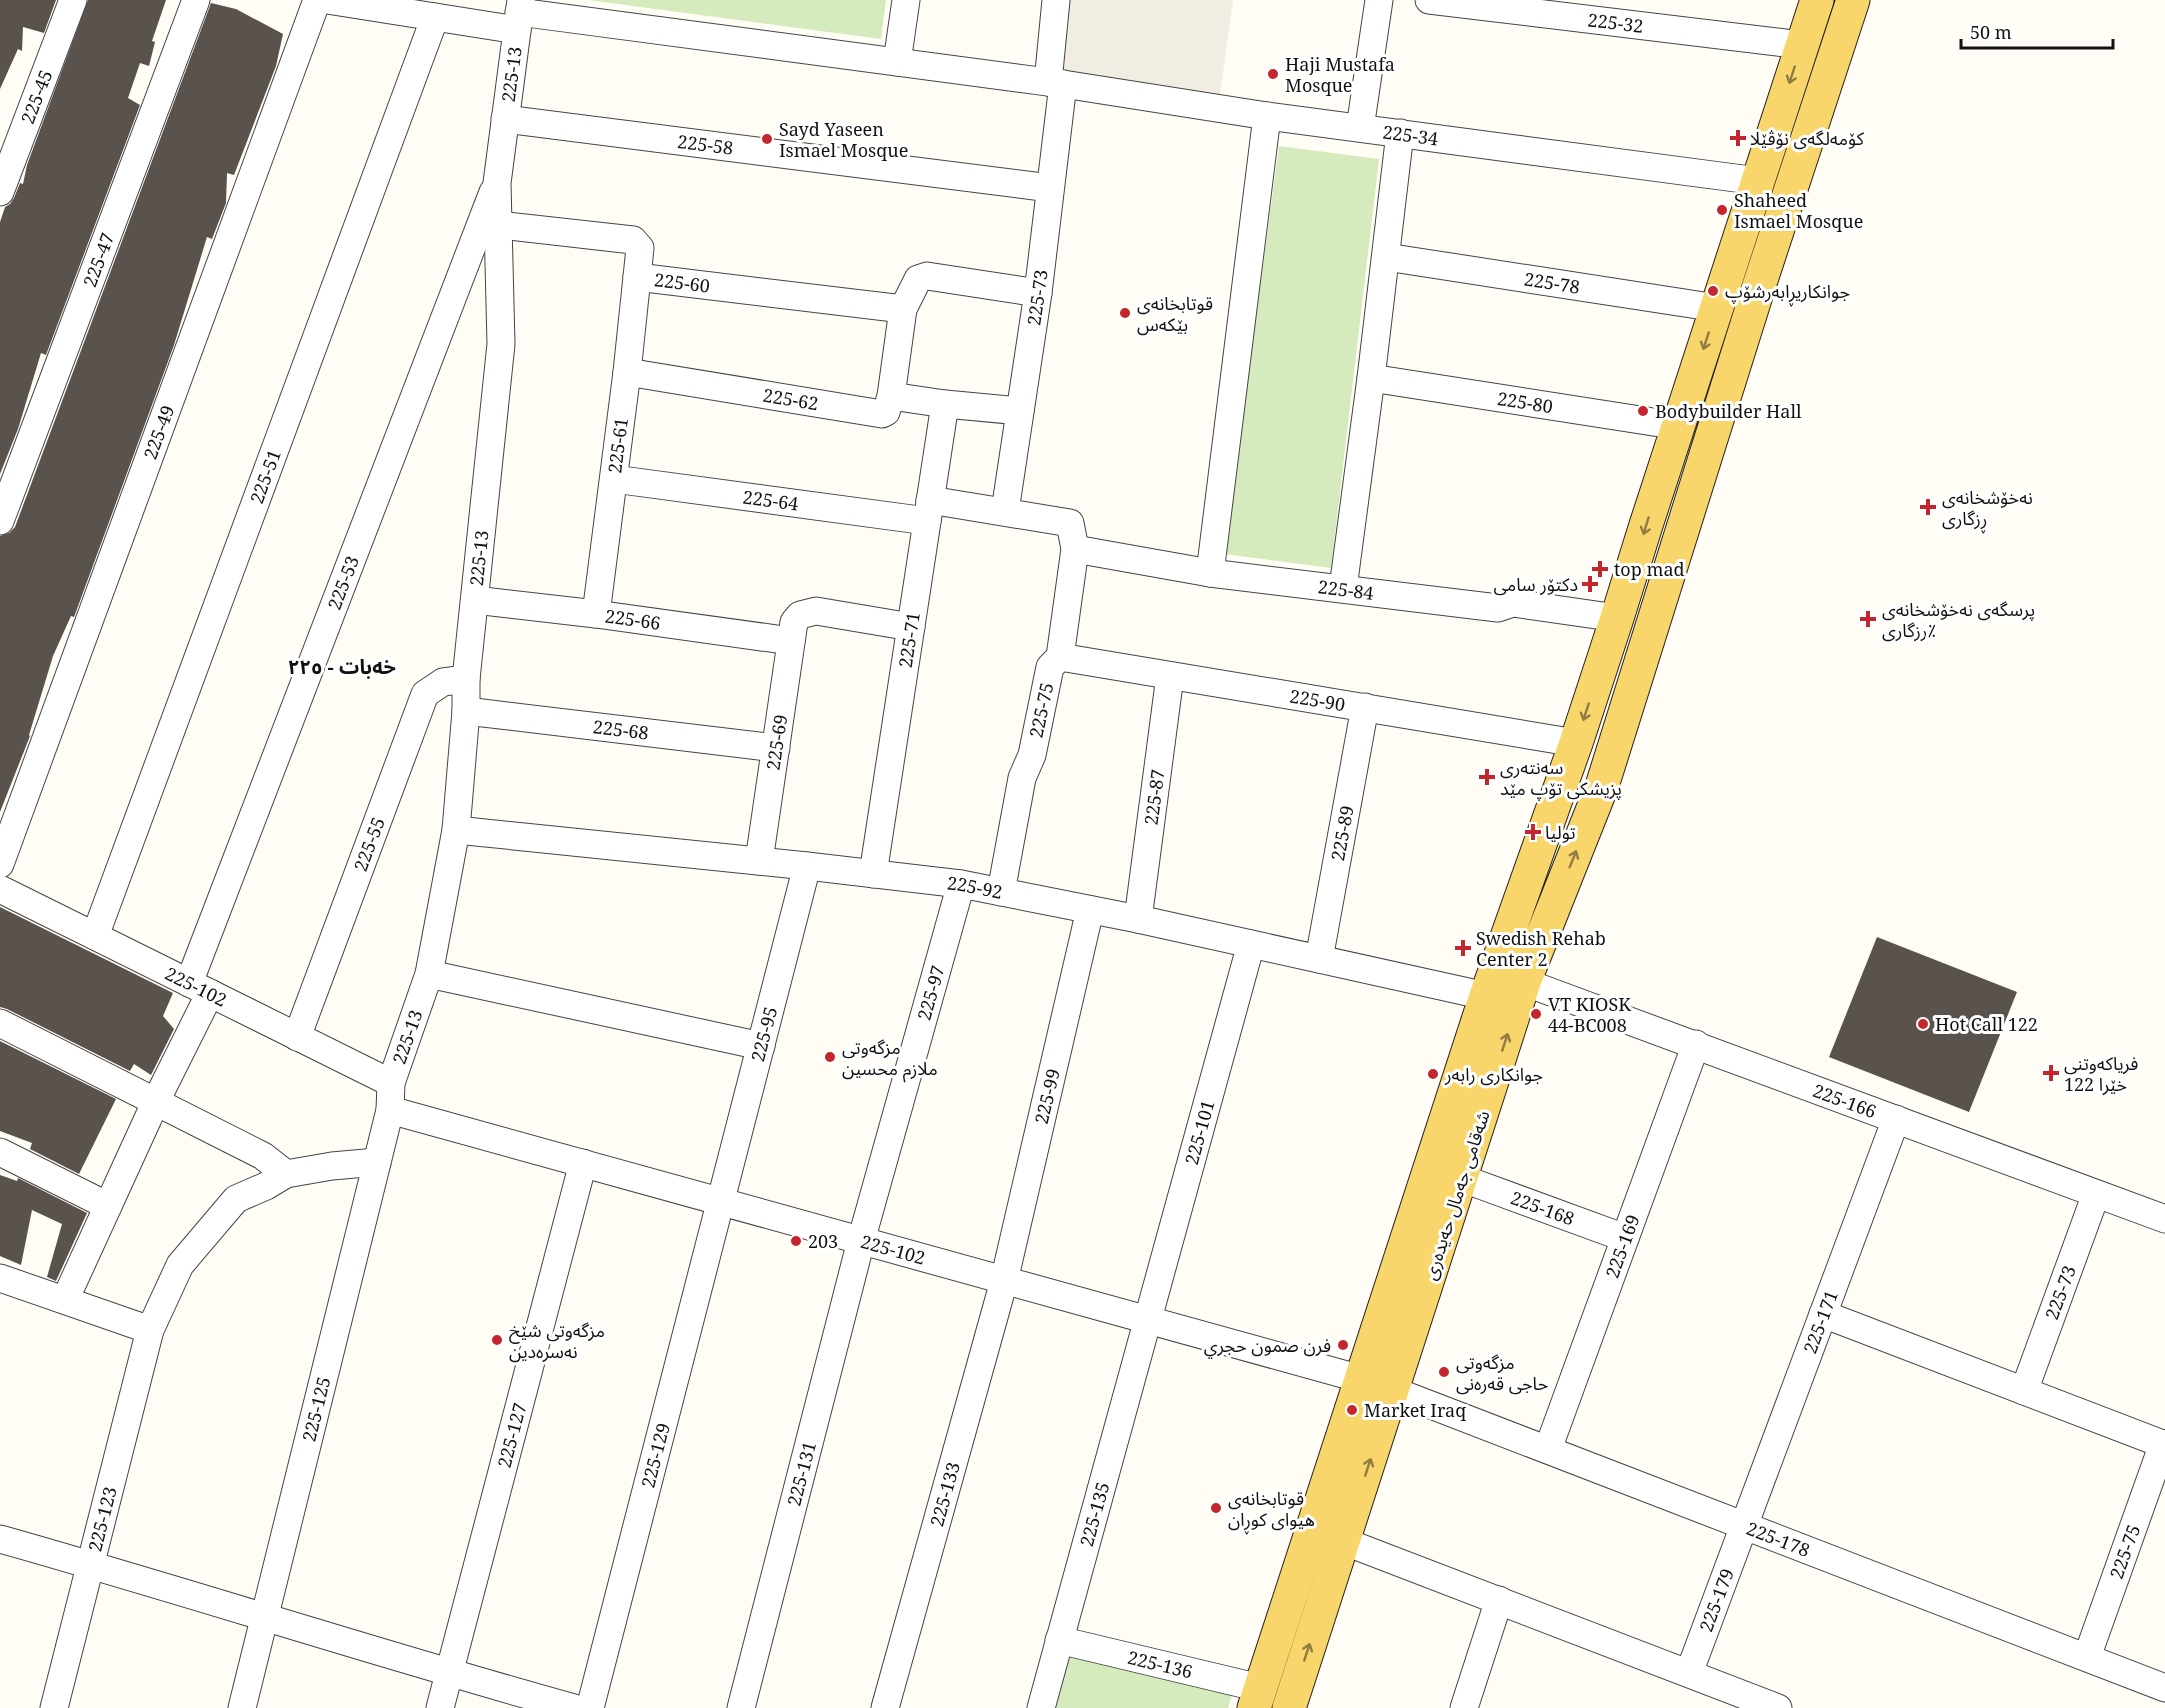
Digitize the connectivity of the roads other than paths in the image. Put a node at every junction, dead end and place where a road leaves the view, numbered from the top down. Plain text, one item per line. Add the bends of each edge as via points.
1 (73, 0) edge
2 (196, 0) edge
3 (317, 0) edge
4 (327, 0) edge
5 (906, 0) edge
6 (1056, 0) edge
7 (1379, 0) edge
8 (1429, 0) edge
9 (1817, 0) edge
10 (1853, 0) edge
11 (371, 3) edge
12 (519, 14) edge
13 (435, 17) junction
14 (1802, 45) junction
15 (897, 62) junction
16 (1055, 83) junction
17 (1267, 116) junction
18 (505, 119) junction
19 (1360, 128) junction
20 (1400, 133) junction
21 (1758, 181) junction
22 (497, 183) junction
23 (1050, 188) junction
24 (0, 192) edge
25 (499, 225) junction
26 (1386, 257) junction
27 (637, 277) junction
28 (1760, 286) junction
29 (1038, 293) junction
30 (1722, 293) junction
31 (903, 309) junction
32 (627, 372) junction
33 (1371, 378) junction
34 (891, 396) junction
35 (945, 404) junction
36 (1020, 411) junction
37 (1679, 426) junction
38 (614, 479) junction
39 (929, 510) junction
40 (1005, 511) junction
41 (0, 521) edge
42 (1074, 540) junction
43 (1210, 573) junction
44 (1343, 588) junction
45 (475, 600) junction
46 (596, 614) junction
47 (1617, 618) junction
48 (911, 627) junction
49 (793, 632) junction
50 (1060, 657) junction
51 (1170, 676) junction
52 (465, 679) junction
53 (1365, 707) junction
54 (466, 711) junction
55 (1576, 743) junction
56 (776, 748) junction
57 (456, 830) junction
58 (759, 861) junction
59 (0, 864) edge
60 (807, 866) junction
61 (873, 874) junction
62 (960, 884) junction
63 (0, 889) edge
64 (1001, 892) junction
65 (1090, 910) junction
66 (1138, 919) junction
67 (95, 936) junction
68 (1251, 944) junction
69 (1319, 959) junction
70 (429, 975) junction
71 (1524, 982) junction
72 (200, 988) junction
73 (1486, 996) junction
74 (0, 1023) edge
75 (297, 1037) junction
76 (1696, 1044) junction
77 (760, 1046) junction
78 (391, 1083) junction
79 (156, 1101) junction
80 (390, 1110) junction
81 (1896, 1119) junction
82 (0, 1152) edge
83 (377, 1162) junction
84 (583, 1163) junction
85 (286, 1173) junction
86 (1461, 1178) junction
87 (2096, 1194) junction
88 (720, 1202) junction
89 (108, 1206) junction
90 (2165, 1220) edge
91 (1625, 1238) junction
92 (861, 1241) junction
93 (0, 1278) edge
94 (1004, 1281) junction
95 (65, 1300) junction
96 (1823, 1314) junction
97 (1149, 1320) junction
98 (150, 1330) junction
99 (1361, 1379) junction
100 (1392, 1390) junction
101 (2024, 1391) junction
102 (2164, 1444) edge
103 (1548, 1449) junction
104 (1744, 1525) junction
105 (0, 1539) edge
106 (1343, 1541) junction
107 (90, 1564) junction
108 (1499, 1600) junction
109 (264, 1618) junction
110 (1059, 1640) junction
111 (2087, 1657) junction
112 (449, 1674) junction
113 (1689, 1674) junction
114 (2165, 1688) edge
115 (1257, 1698) edge
116 (54, 1708) edge
117 (242, 1708) edge
118 (440, 1708) edge
119 (574, 1708) edge
120 (590, 1708) edge
121 (741, 1708) edge
122 (885, 1708) edge
123 (1041, 1708) edge
124 (1289, 1708) edge
125 (1464, 1708) edge
126 (1778, 1708) edge

1 - 24 street, 225-45
2 - 41 street, 225-47
3 - 59 street, 225-49
4 - 11 street, 225-34
5 - 15 street
6 - 16 street, 225-73
7 - 19 street
8 - 14 street, 225-32
9 - 14 main road, شەقامی جەمال حەیدەری
10 - 28 main road, شەقامی جەمال حەیدەری
11 - 13 street, 225-34
12 - 13 street, 225-34
12 - 15 street, 225-34
12 - 18 street, 225-13
13 - 67 street, 225-51
14 -> 21 main road, شەقامی جەمال حەیدەری
15 - 16 street, 225-34
16 - 17 street, 225-34
16 - 23 street, 225-73
17 - 19 street, 225-34
17 - 43 street
18 - 22 street, 225-13
18 - 23 street, 225-58
19 - 20 street, 225-34
20 - 21 street, 225-34
20 - 26 street
21 - 30 main road, شەقامی جەمال حەیدەری
22 - 25 street, 225-13
22 - 72 street, 225-53
23 - 29 street, 225-73
25 - 27 street, 225-60 via 633,240 640,248
25 - 45 street, 225-13 via 501,344
26 - 30 street, 225-78
26 - 33 street
27 - 31 street, 225-60
27 - 32 street, 225-61
28 - 30 main road
71 -> 28 main road, شەقامی جەمال حەیدەری via 1602,786
29 - 31 street via 927,276 918,279
29 - 36 street, 225-73
30 -> 37 main road, شەقامی جەمال حەیدەری
31 - 34 street
32 - 34 street, 225-62 via 883,414
32 - 38 street, 225-61
33 - 37 street, 225-80
33 - 44 street
34 - 35 street
35 - 36 street
35 - 39 street, 225-71
36 - 40 street, 225-73
37 -> 47 main road, شەقامی جەمال حەیدەری
38 - 39 street, 225-64
38 - 46 street, 225-61
39 - 40 street, 225-64
39 - 48 street, 225-71
40 - 42 street, 225-84 via 1070,523
42 - 43 street, 225-84
42 - 50 street, 225-75
43 - 44 street, 225-84
44 - 47 street, 225-84 via 1498,608 1513,603
45 - 46 street, 225-66
45 - 52 street, 225-13
46 - 49 street, 225-66
47 -> 55 main road, شەقامی جەمال حەیدەری
48 - 49 street via 816,611 800,615
48 - 61 street, 225-71
49 - 56 street, 225-69
50 - 51 street, 225-90
50 - 64 street, 225-75 via 1050,667
51 - 53 street, 225-90
51 - 66 street, 225-87
52 - 54 street, 225-13
52 - 75 street, 225-55 via 443,682 425,694
53 - 55 street, 225-90
53 - 69 street, 225-89
54 - 56 street, 225-68
54 - 57 street, 225-13
55 - 73 main road, شەقامی جەمال حەیدەری
56 - 58 street, 225-69
57 - 58 street, 225-92
57 - 70 street, 225-13
58 - 60 street, 225-92
60 - 61 street, 225-92
60 - 77 street, 225-95
61 - 62 street, 225-92
62 - 64 street, 225-92
62 - 92 street, 225-97
63 - 67 street, 225-102
64 - 65 street, 225-92
65 - 66 street, 225-92
65 - 94 street, 225-99
66 - 68 street, 225-92
67 - 72 street, 225-102
68 - 69 street, 225-92
68 - 97 street, 225-101
69 - 73 street, 225-92
70 - 77 street
70 - 78 street, 225-13
71 - 76 street, 225-166
86 -> 71 main road, شەقامی جەمال حەیدەری
72 - 75 street, 225-102
72 - 79 street, 225-53
73 - 99 main road, شەقامی جەمال حەیدەری
74 - 79 street
75 - 78 street, 225-102
76 - 81 street, 225-166
76 - 91 street, 225-169
77 - 88 street, 225-95
78 - 80 street, 225-13
79 - 85 street via 263,1156
79 - 89 street, 225-53
80 - 83 street, 225-125
80 - 84 street, 225-102
81 - 87 street, 225-166
81 - 96 street, 225-171
82 - 89 street
83 - 85 street
83 - 109 street, 225-125
84 - 88 street, 225-102
84 - 112 street, 225-127
85 - 98 street, 225-123 via 236,1199 180,1265
86 - 91 street, 225-168
86 - 100 main road, شەقامی جەمال حەیدەری
87 - 90 street, 225-166
87 - 101 street, 225-73
88 - 92 street, 225-102
88 - 120 street, 225-129
89 - 95 street, 225-53
91 - 103 street, 225-169
92 - 94 street, 225-102
92 - 121 street, 225-131
93 - 95 street
94 - 97 street, 225-102
94 - 122 street, 225-133
95 - 98 street
96 - 101 street
96 - 104 street, 225-171
97 - 99 street, 225-102
97 - 110 street, 225-135
98 - 107 street, 225-123
99 - 115 main road, شەقامی جەمال حەیدەری
100 - 103 street, 225-178
106 -> 100 main road, شەقامی جەمال حەیدەری
101 - 102 street
102 - 111 street, 225-75
103 - 104 street, 225-178
104 - 111 street, 225-178
104 - 113 street, 225-179
105 - 107 street
106 - 108 street
124 -> 106 main road, شەقامی جەمال حەیدەری
107 - 109 street
107 - 116 street, 225-123
108 - 113 street
108 - 125 street
109 - 112 street
109 - 117 street, 225-125
110 - 115 street, 225-136
110 - 123 street, 225-135
111 - 114 street, 225-178
112 - 118 street, 225-127
112 - 119 street
113 - 126 street

